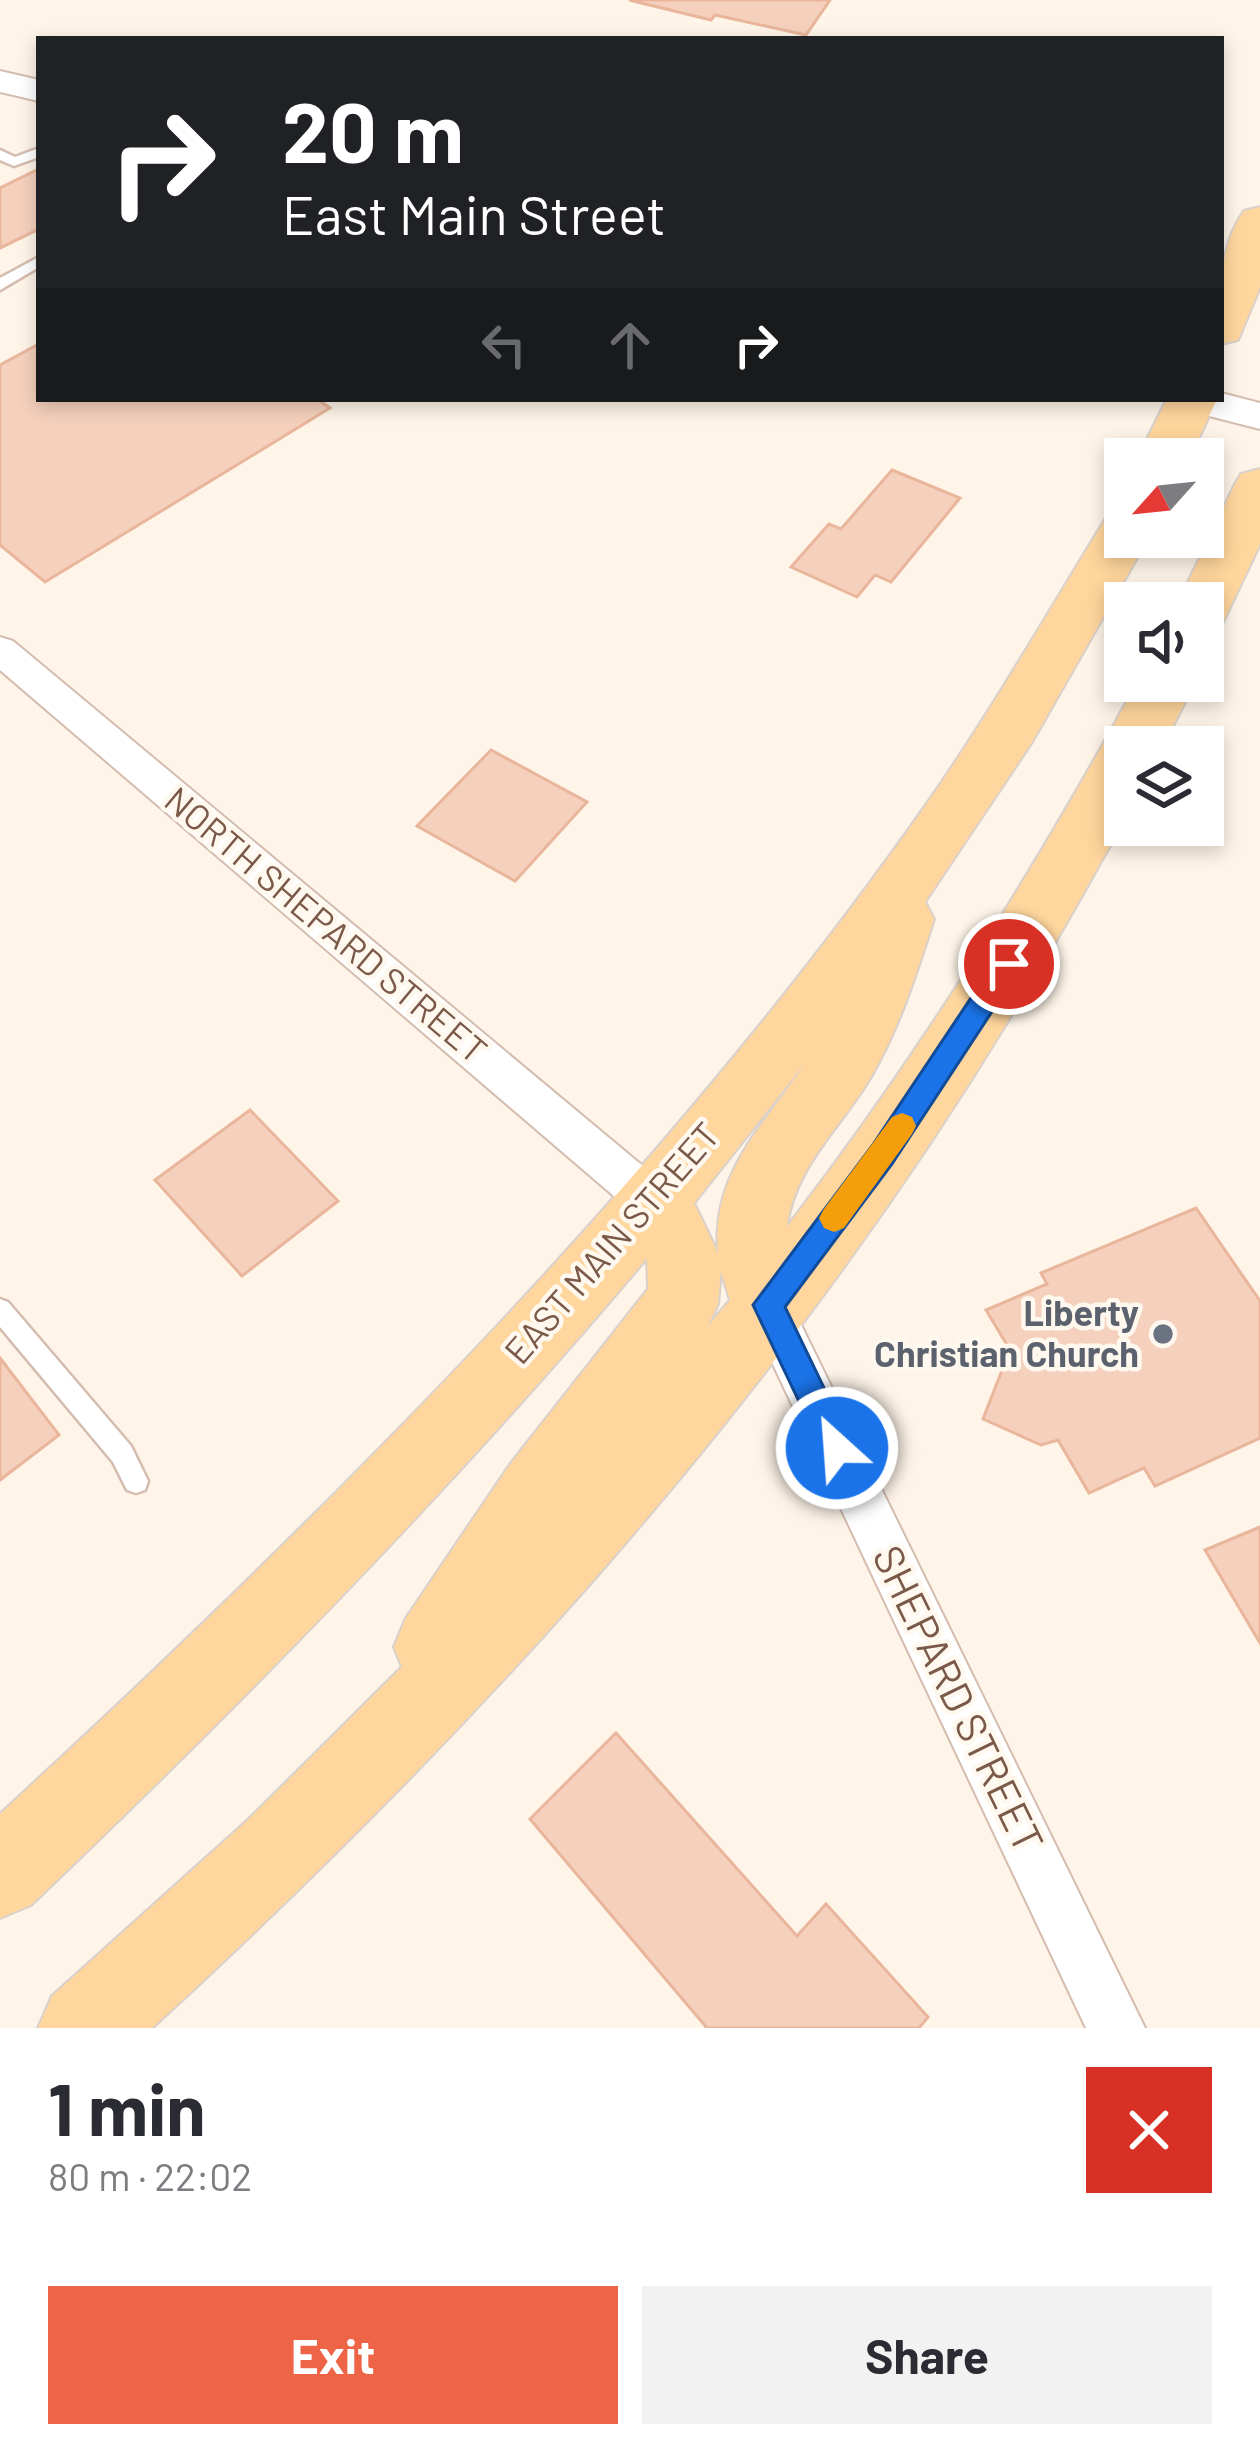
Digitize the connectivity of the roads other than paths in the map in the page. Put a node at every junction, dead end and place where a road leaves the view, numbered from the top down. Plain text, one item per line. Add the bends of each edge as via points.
1 (0, 81) edge
2 (36, 90) edge
3 (36, 153) edge
4 (5, 162) edge
5 (1260, 221) edge
6 (36, 263) edge
7 (0, 285) edge
8 (1224, 320) edge
9 (1192, 402) edge
10 (1205, 402) edge
11 (1260, 416) edge
12 (1174, 438) edge
13 (1260, 486) edge
14 (1110, 558) edge
15 (1215, 582) edge
16 (0, 650) edge
17 (1104, 797) edge
18 (929, 846) junction
19 (652, 1201) junction
20 (768, 1305) junction
21 (0, 1310) edge
22 (136, 1481) dead end
23 (340, 1790) junction
24 (0, 1874) edge
25 (84, 2028) edge
26 (1116, 2028) edge

1 - 2 street
3 - 4 lane
5 - 8 main road
6 - 7 lane
9 - 12 main road
10 - 11 street
13 - 15 main road
14 - 18 main road, EAST MAIN STREET
16 - 19 street, NORTH SHEPARD STREET
17 - 20 main road via 971,1026
18 - 19 main road, EAST MAIN STREET via 769,1062
18 - 20 main road via 867,1019 761,1178 750,1240
19 - 23 main road via 686,1255 681,1304 539,1490
19 - 24 main road, EAST MAIN STREET via 378,1502
20 - 23 main road via 506,1619
20 - 26 street, SHEPARD STREET
21 - 22 lane
23 - 25 main road

